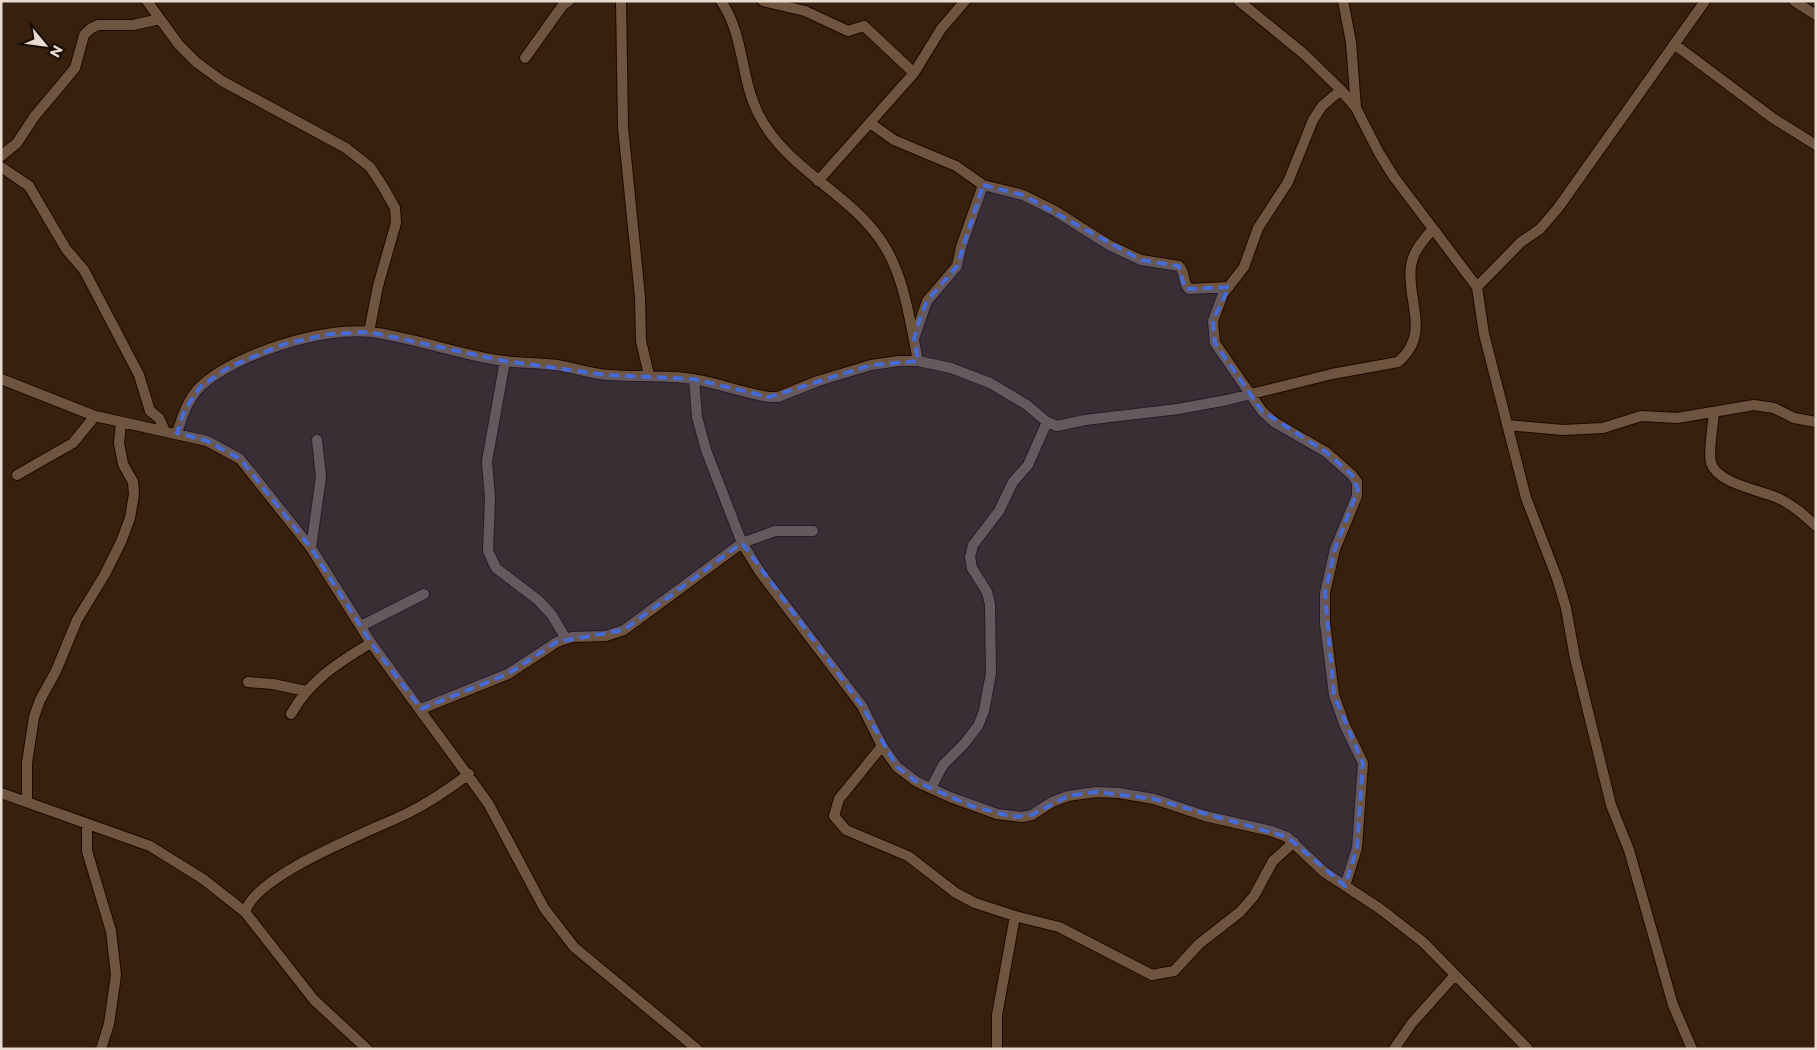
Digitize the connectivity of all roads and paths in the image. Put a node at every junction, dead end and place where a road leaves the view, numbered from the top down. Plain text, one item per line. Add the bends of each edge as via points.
1 (147, 1) edge
2 (569, 1) edge
3 (621, 1) edge
4 (720, 1) edge
5 (763, 1) edge
6 (965, 1) edge
7 (1239, 1) edge
8 (1343, 1) edge
9 (1705, 1) edge
10 (1794, 1) edge
11 (1816, 15) edge
12 (160, 19) junction
13 (1674, 44) junction
14 (525, 58) dead end
15 (914, 73) junction
16 (1341, 90) junction
17 (1356, 108) junction
18 (870, 123) junction
19 (1816, 145) edge
20 (1, 156) edge
21 (1, 167) edge
22 (818, 181) junction
23 (983, 185) junction
24 (1432, 230) junction
25 (1229, 287) junction
26 (1477, 287) junction
27 (369, 332) junction
28 (914, 339) junction
29 (505, 361) junction
30 (918, 361) junction
31 (649, 375) junction
32 (1, 379) edge
33 (694, 379) junction
34 (1250, 395) junction
35 (1714, 413) junction
36 (95, 416) junction
37 (1047, 422) junction
38 (1816, 422) edge
39 (121, 423) junction
40 (1507, 425) junction
41 (165, 431) junction
42 (178, 433) junction
43 (317, 440) dead end
44 (17, 475) dead end
45 (1816, 526) edge
46 (813, 531) dead end
47 (742, 543) junction
48 (311, 548) junction
49 (424, 594) dead end
50 (361, 626) junction
51 (566, 639) junction
52 (372, 643) junction
53 (248, 682) dead end
54 (306, 691) junction
55 (421, 709) junction
56 (291, 714) dead end
57 (882, 746) junction
58 (469, 774) junction
59 (932, 788) junction
60 (1, 793) edge
61 (27, 802) junction
62 (87, 824) junction
63 (1294, 842) junction
64 (1345, 886) junction
65 (245, 912) junction
66 (1015, 916) junction
67 (1455, 975) junction
68 (101, 1049) edge
69 (367, 1049) edge
70 (697, 1049) edge
71 (997, 1049) edge
72 (1394, 1049) edge
73 (1528, 1049) edge
74 (1692, 1049) edge

1 - 12 street
2 - 14 street
3 - 31 street via 623,127 640,296 641,341
4 - 22 street via 738,34 751,96 759,116 776,142
5 - 15 street via 805,11 848,31 864,26
6 - 15 street via 941,29
7 - 16 street via 1304,54
8 - 17 street via 1351,42
9 - 13 street
10 - 11 street
12 - 20 street via 98,25 90,29 84,35 75,68 17,143
12 - 27 street via 196,62 222,81 346,148 370,167 395,208 396,223
13 - 19 street
13 - 26 street via 1558,208 1540,230 1521,242
15 - 18 street
16 - 17 street
16 - 25 street via 1322,106 1313,120 1288,182 1258,228 1244,267
17 - 24 street via 1389,169
18 - 22 street
18 - 23 street via 894,140 956,166
21 - 41 street via 28,186 66,249 84,270 139,376 150,411 160,418
22 - 28 street via 859,215 880,239 893,262
23 - 25 street via 1023,195 1141,260 1179,266 1189,289
23 - 28 street via 956,266 927,301
24 - 26 street
24 - 34 street via 1415,251 1411,265 1416,321 1406,355 1398,362 1332,374
25 - 34 street via 1223,294 1212,330 1215,343
26 - 40 street via 1484,334
27 - 29 street
27 - 42 street via 330,334 284,344 229,367 200,387 184,411
28 - 30 street
29 - 31 street via 607,375
29 - 51 street via 487,461 490,499 488,551 496,568 552,615
30 - 33 street via 871,365 778,396 762,396
30 - 37 street via 990,382
31 - 33 street
32 - 36 street
33 - 47 street via 697,417 706,450
34 - 37 street via 1057,426
34 - 64 street via 1274,422 1326,452 1343,466 1352,475 1358,490 1335,549 1325,593 1324,623 1334,695 1364,768 1357,848
35 - 38 street via 1765,405 1794,418
35 - 40 street via 1677,418 1642,416 1602,428 1563,430
35 - 45 street via 1710,460 1713,469 1737,484 1777,498 1801,512
36 - 39 street
36 - 44 street via 73,443
37 - 59 street via 1028,465 1013,482 1000,511 974,545 970,557 990,604 989,694 978,726 943,765
39 - 41 street
39 - 61 street via 119,443 123,464 133,482 130,518 121,542 77,620 40,700 27,764
40 - 74 street via 1526,498 1566,608 1611,805 1629,850 1673,1005
41 - 42 street
42 - 48 street via 207,441 240,459
43 - 48 street via 321,477
46 - 47 street via 775,531
47 - 51 street via 624,630 606,636
47 - 57 street via 760,572 862,706
48 - 50 street
49 - 50 street
50 - 52 street
51 - 55 street via 508,674
52 - 54 street via 325,672
52 - 55 street
53 - 54 street
54 - 56 street
55 - 58 street
57 - 59 street via 896,767
57 - 66 street via 839,799 834,816 838,822 858,837 908,856 956,893
58 - 65 street via 440,796 279,876 260,889 248,902
58 - 70 street via 559,930
59 - 63 street via 971,806 1022,817 1068,796 1119,793 1154,799 1242,826 1271,831
60 - 61 street
61 - 62 street
62 - 65 street via 150,846 180,863
62 - 68 street via 87,851 111,931 116,975 109,1024
63 - 64 street via 1324,872
63 - 66 street via 1273,861 1254,896 1240,912 1199,944 1178,968 1165,974 1152,975 1137,969 1060,926
64 - 67 street via 1423,942
65 - 69 street via 314,1000
66 - 71 street via 997,1015
67 - 72 street via 1412,1023
67 - 73 street

